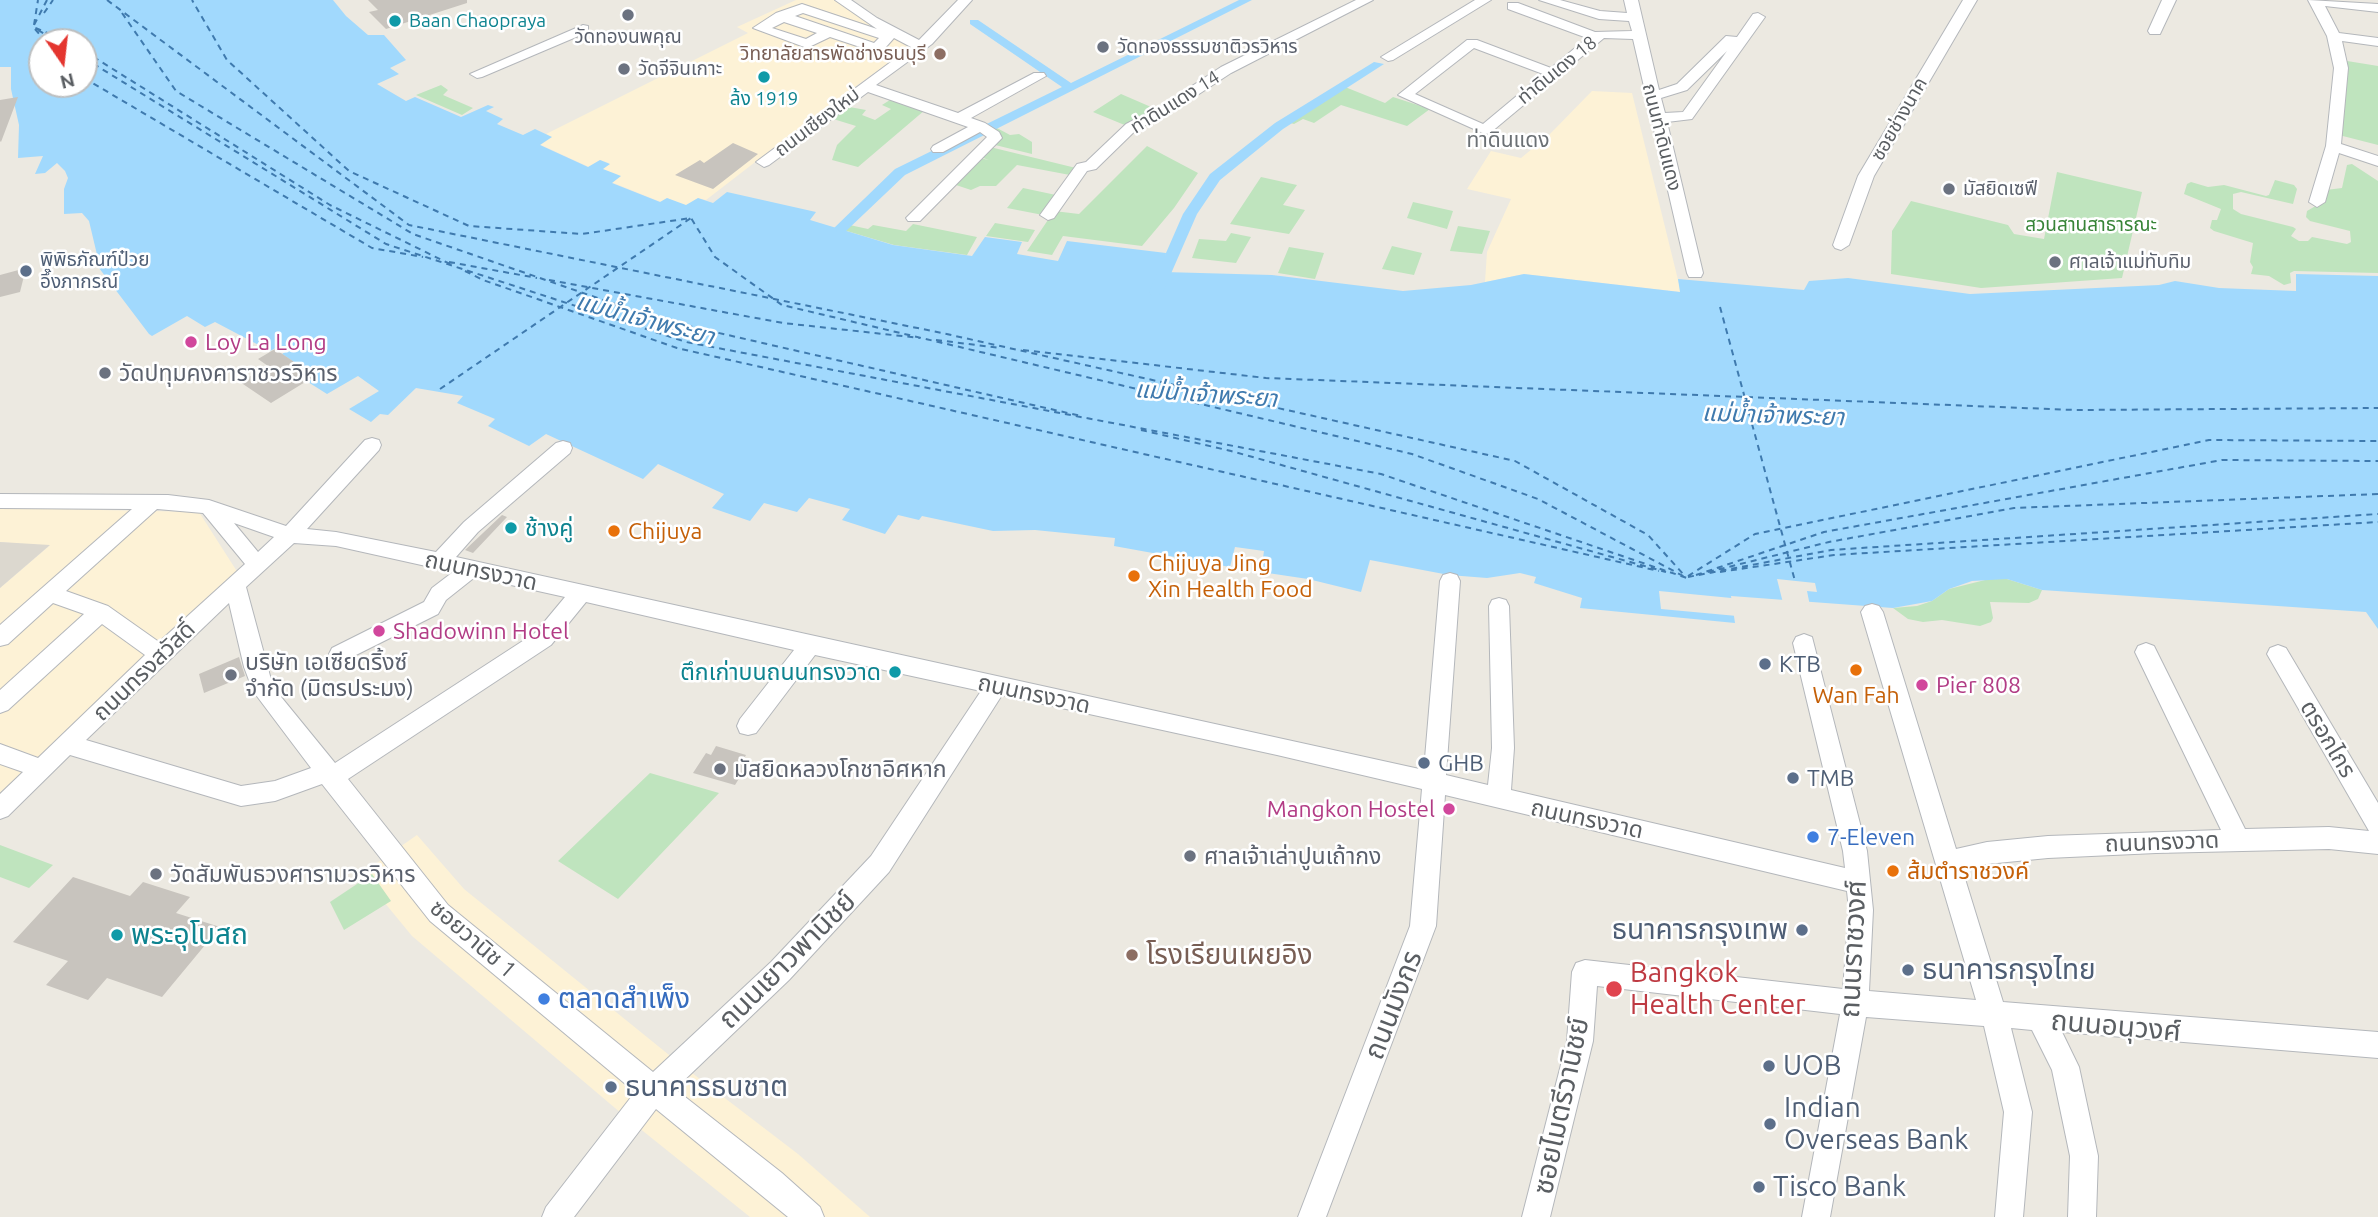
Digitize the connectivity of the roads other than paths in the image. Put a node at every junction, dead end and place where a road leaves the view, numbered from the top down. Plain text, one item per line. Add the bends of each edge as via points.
1 (842, 0) edge
2 (965, 0) edge
3 (1366, 0) edge
4 (1484, 0) edge
5 (1546, 0) edge
6 (1631, 0) edge
7 (1970, 0) edge
8 (2169, 0) edge
9 (2316, 1) edge
10 (1513, 6) dead end
11 (2378, 8) edge
12 (781, 16) junction
13 (1634, 17) junction
14 (583, 29) dead end
15 (2155, 31) dead end
16 (827, 33) junction
17 (1638, 35) junction
18 (2334, 36) junction
19 (1597, 37) junction
20 (2378, 42) edge
21 (920, 46) junction
22 (876, 49) junction
23 (903, 57) junction
24 (1388, 57) dead end
25 (1553, 73) junction
26 (477, 75) dead end
27 (1039, 76) dead end
28 (865, 86) junction
29 (1653, 96) junction
30 (1658, 118) junction
31 (958, 119) junction
32 (986, 129) junction
33 (2333, 140) junction
34 (2378, 145) edge
35 (938, 149) dead end
36 (2378, 161) edge
37 (764, 162) dead end
38 (2317, 202) dead end
39 (1048, 215) dead end
40 (914, 218) dead end
41 (1841, 245) dead end
42 (1695, 273) dead end
43 (372, 445) dead end
44 (564, 448) dead end
45 (0, 501) edge
46 (152, 502) junction
47 (209, 506) junction
48 (290, 534) junction
49 (440, 562) junction
50 (256, 564) junction
51 (471, 569) junction
52 (1450, 581) dead end
53 (235, 583) junction
54 (581, 593) junction
55 (51, 594) junction
56 (1499, 606) dead end
57 (102, 612) junction
58 (1872, 612) dead end
59 (0, 638) edge
60 (1804, 643) dead end
61 (810, 645) junction
62 (2146, 652) dead end
63 (160, 654) junction
64 (340, 654) dead end
65 (2278, 654) dead end
66 (996, 686) junction
67 (0, 704) edge
68 (748, 726) dead end
69 (68, 745) junction
70 (0, 754) edge
71 (42, 769) junction
72 (328, 775) junction
73 (1435, 784) junction
74 (1499, 799) junction
75 (0, 809) edge
76 (2378, 825) edge
77 (2238, 839) junction
78 (2378, 843) edge
79 (1946, 862) junction
80 (1859, 883) junction
81 (1855, 1003) junction
82 (1994, 1015) junction
83 (2041, 1020) junction
84 (2378, 1045) edge
85 (654, 1090) junction
86 (556, 1217) edge
87 (810, 1217) edge
88 (1312, 1217) edge
89 (1536, 1217) edge
90 (1816, 1217) edge
91 (2008, 1217) edge
92 (2082, 1217) edge

1 - 21 street
2 - 21 street, ถนนเชียงใหม่
3 - 39 street, ท่าดินแดง 14 via 1226,70 1131,127 1091,166 1082,167
4 - 24 street
5 - 13 street via 1584,12
6 - 13 street, ถนนท่าดินแดง
7 - 41 street, ซอยช่างนาค via 1866,176
8 - 15 street
9 - 11 street
9 - 18 street
10 - 19 street
12 - 16 street
12 - 16 street via 760,28 807,44
12 - 22 street via 802,8 888,37
13 - 17 street, ถนนท่าดินแดง
14 - 26 street
16 - 22 street
17 - 19 street, ท่าดินเดง 18 via 1604,33
17 - 29 street, ถนนท่าดินแดง
18 - 20 street
18 - 33 street via 2341,68
19 - 25 street, ท่าดินเดง 18
21 - 23 street, ถนนเชียงใหม่
22 - 23 street
23 - 28 street, ถนนเชียงใหม่
25 - 25 street, ท่าดินเดง 18 via 1472,43 1405,94 1485,130
27 - 31 street
28 - 31 street
28 - 37 street, ถนนเชียงใหม่
29 - 30 street, ถนนท่าดินแดง
29 - 30 street via 1682,87 1756,16 1687,116
30 - 42 street, ถนนท่าดินแดง
31 - 32 street
32 - 35 street
32 - 40 street via 995,138
33 - 34 street
33 - 36 street
33 - 38 street
43 - 48 street, ถนนทรงสวัสดิ์
44 - 49 street via 471,527
45 - 46 street, ถนนทรงวาด
46 - 47 street, ถนนทรงวาด
46 - 55 street
47 - 48 street, ถนนทรงวาด
47 - 50 street
48 - 49 street, ถนนทรงวาด
48 - 50 street, ถนนทรงสวัสดิ์
49 - 51 street, ถนนทรงวาด
50 - 53 street, ถนนทรงสวัสดิ์
51 - 54 street, ถนนทรงวาด
51 - 64 street via 439,594 431,608
52 - 73 street, ถนนมังกร
53 - 63 street, ถนนทรงสวัสดิ์
53 - 72 street, ซอยวานิช 1 via 264,691
54 - 61 street, ถนนทรงวาด
54 - 72 street via 543,639
55 - 57 street
55 - 59 street
56 - 74 street via 1503,748
57 - 63 street
57 - 67 street
58 - 79 street
60 - 80 street, ถนนราชวงศ์
61 - 66 street, ถนนทรงวาด
61 - 68 street
62 - 77 street
63 - 69 street, ถนนทรงสวัสดิ์
65 - 76 street, ตรอกไกร
66 - 73 street, ถนนทรงวาด
66 - 85 street, ถนนเยาวพานิชย์ via 880,864 780,971
69 - 71 street, ถนนทรงสวัสดิ์
69 - 72 street via 242,796
70 - 71 street
71 - 75 street, ถนนทรงสวัสดิ์
72 - 85 street, ซอยวานิช 1 via 439,913
73 - 74 street, ถนนทรงวาด
73 - 88 street, ถนนมังกร via 1423,926
74 - 80 street, ถนนทรงวาด
77 - 78 street, ถนนทรงวาด via 2329,838
77 - 79 street, ถนนทรงวาด via 2048,847
79 - 82 street
80 - 81 street, ถนนราชวงศ์
81 - 82 street, ถนนอนุวงศ์
81 - 89 street, ซอยไมตรีวานิชย์ via 1585,972 1580,1041
81 - 90 street, ถนนราชวงศ์
82 - 83 street, ถนนอนุวงศ์
82 - 91 street via 2018,1112
83 - 84 street, ถนนอนุวงศ์
83 - 92 street via 2065,1067 2080,1128
85 - 86 street, ถนนเยาวพานิชย์
85 - 87 street, ซอยวานิช 1

